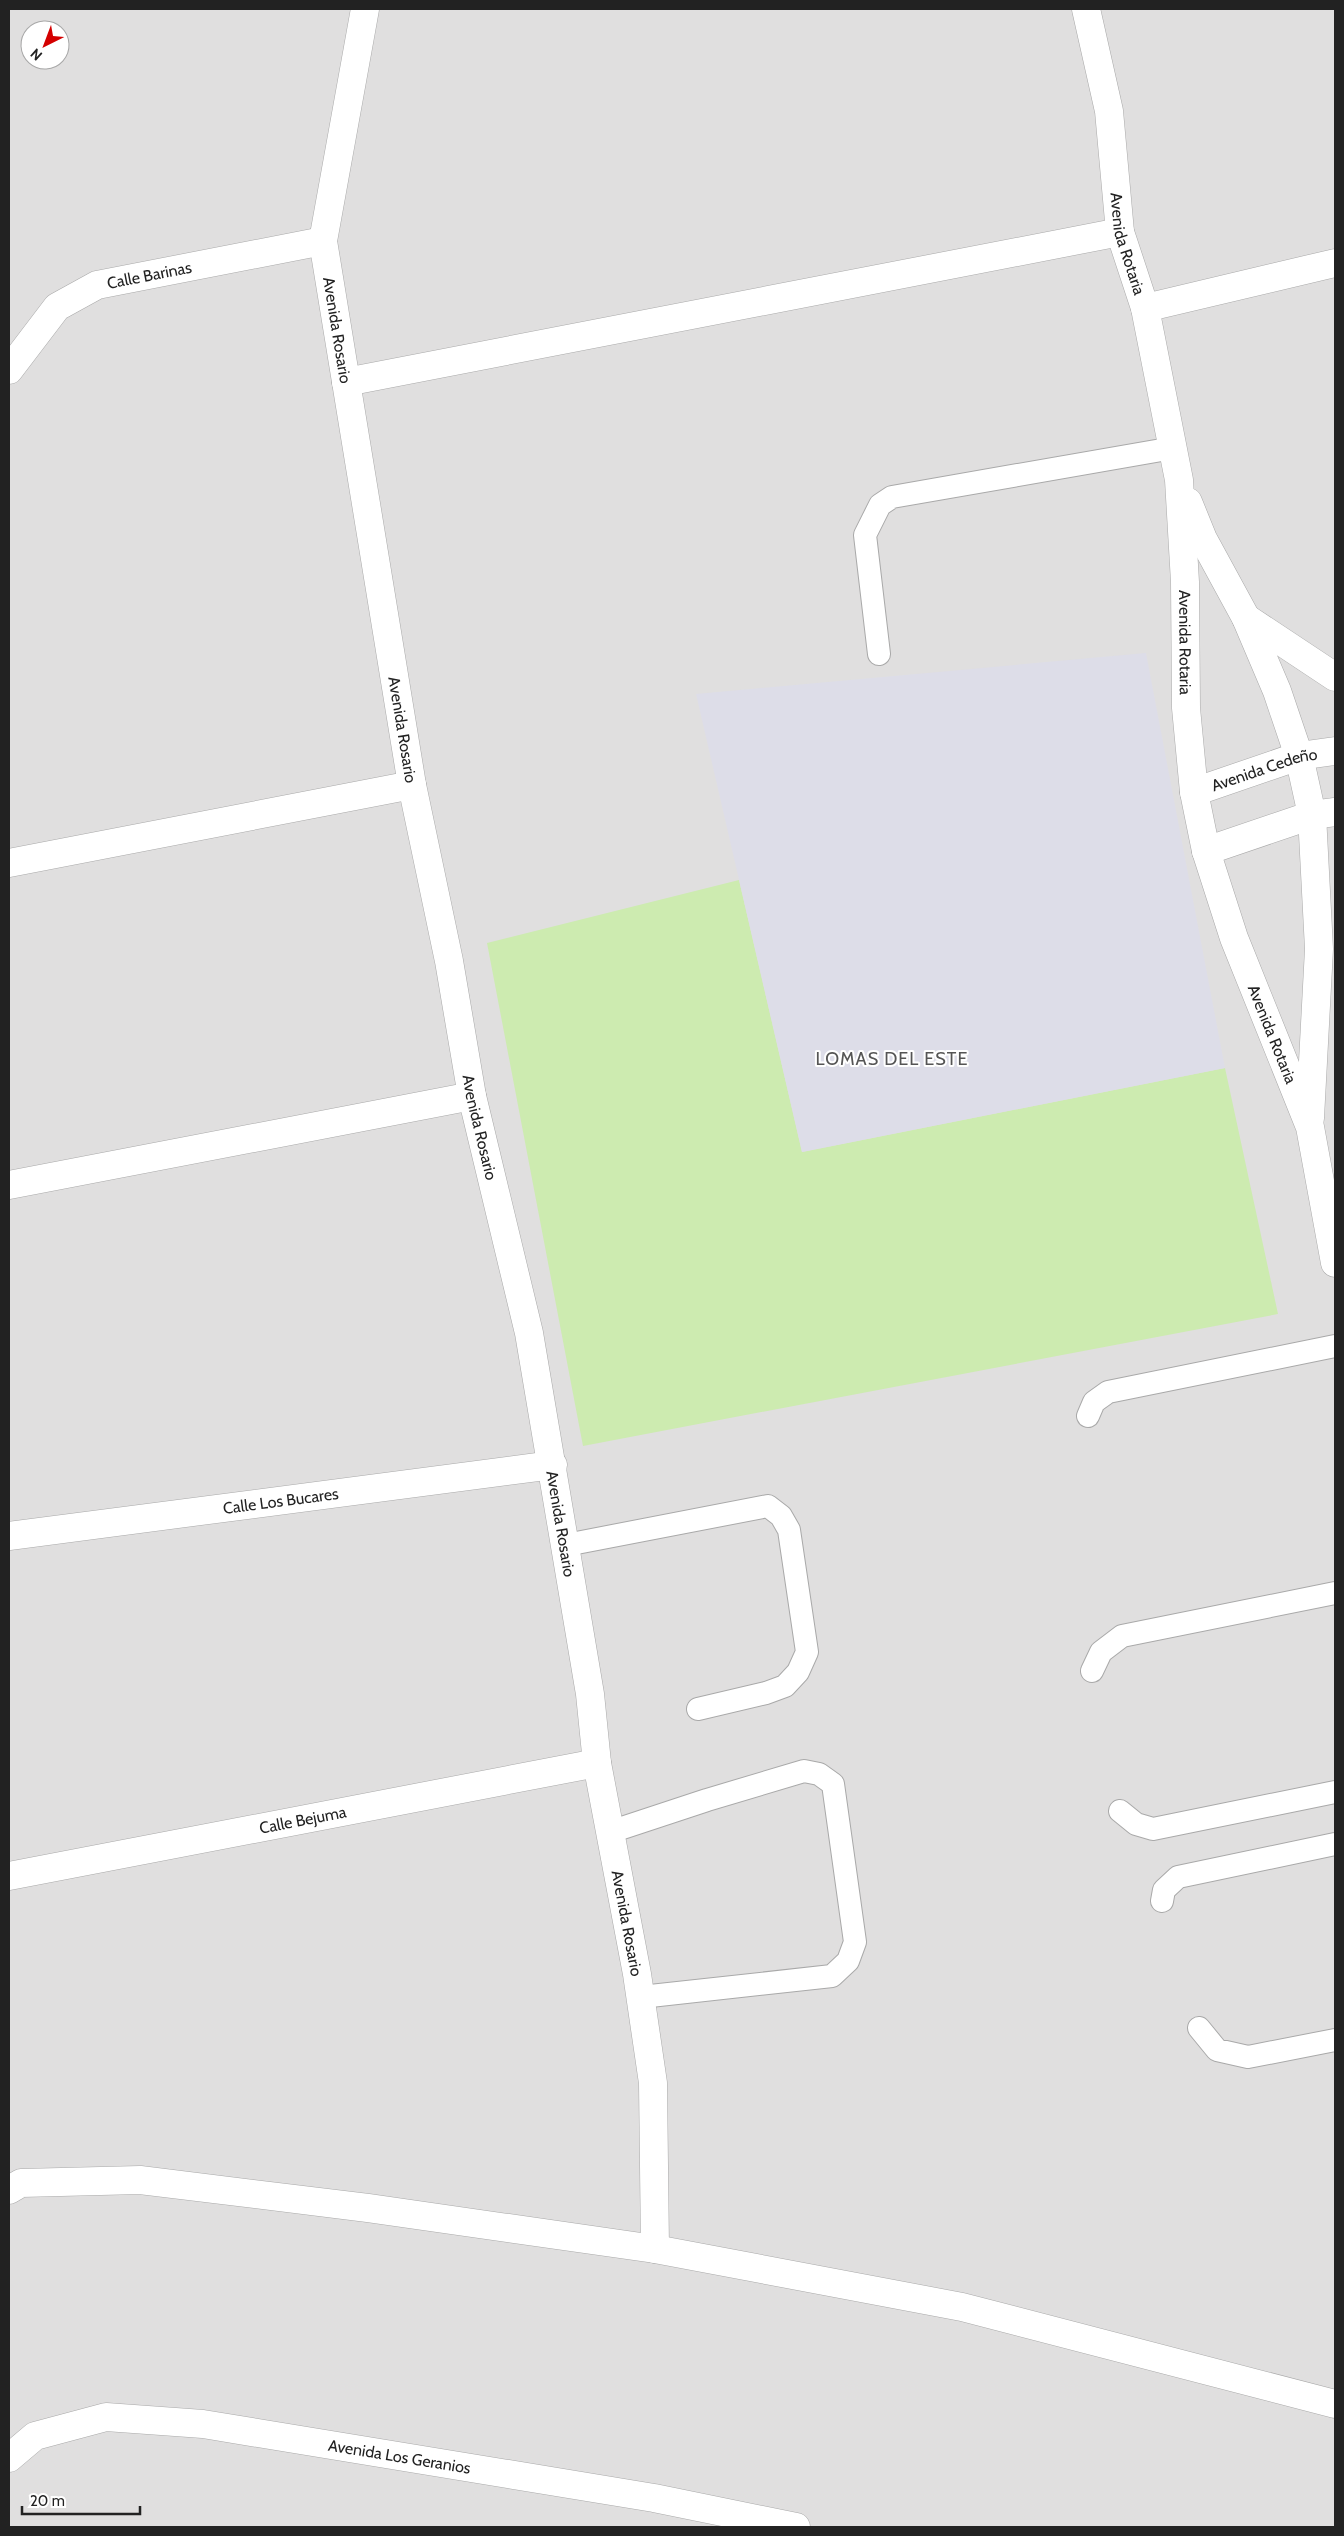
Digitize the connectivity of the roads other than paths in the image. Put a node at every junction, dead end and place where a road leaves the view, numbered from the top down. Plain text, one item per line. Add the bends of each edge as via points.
1 (366, 9) edge
2 (1086, 9) edge
3 (1120, 232) junction
4 (323, 241) junction
5 (1335, 263) edge
6 (1145, 308) junction
7 (9, 370) edge
8 (346, 382) junction
9 (1173, 448) junction
10 (1179, 480) junction
11 (1246, 618) junction
12 (879, 654) dead end
13 (1335, 677) edge
14 (1335, 751) edge
15 (1299, 756) junction
16 (412, 785) junction
17 (1194, 792) junction
18 (1324, 814) edge
19 (1206, 851) junction
20 (9, 863) edge
21 (1335, 954) edge
22 (1318, 987) junction
23 (472, 1096) junction
24 (1310, 1127) junction
25 (9, 1185) edge
26 (1335, 1264) edge
27 (1335, 1346) edge
28 (1088, 1416) dead end
29 (553, 1465) junction
30 (9, 1536) edge
31 (566, 1544) junction
32 (1335, 1593) edge
33 (1092, 1671) dead end
34 (698, 1709) dead end
35 (597, 1763) junction
36 (1335, 1792) edge
37 (1120, 1811) dead end
38 (610, 1832) junction
39 (1335, 1844) edge
40 (9, 1876) edge
41 (1162, 1900) dead end
42 (641, 1996) junction
43 (1199, 2028) dead end
44 (1335, 2040) edge
45 (13, 2179) edge
46 (656, 2249) junction
47 (1335, 2404) edge
48 (9, 2458) edge
49 (796, 2527) edge

1 - 4 street, Avenida Rosario
2 - 3 street, Avenida Rotaria via 1109,111
3 - 6 street, Avenida Rotaria
3 - 8 street
4 - 7 street, Calle Barinas via 97,285 57,307
4 - 8 street, Avenida Rosario
5 - 6 street
6 - 9 street, Avenida Rotaria
8 - 16 street, Avenida Rosario
9 - 10 street, Avenida Rotaria
9 - 12 lane via 892,496 880,505 865,534
10 - 11 street via 1203,539
10 - 17 street, Avenida Rotaria via 1185,582 1186,708
11 - 13 street
11 - 15 street via 1277,690
14 - 15 street, Avenida Cedeño
15 - 17 street, Avenida Cedeño
15 - 18 street
16 - 20 street
16 - 23 street, Avenida Rosario via 449,961
17 - 19 street, Avenida Rotaria
18 - 19 street
18 - 22 street
19 - 24 street, Avenida Rotaria via 1234,938
21 - 22 street
22 - 24 street
23 - 25 street
23 - 29 street, Avenida Rosario via 529,1333
24 - 26 street, Avenida Rotaria
27 - 28 lane via 1108,1392 1094,1402
29 - 30 street, Calle Los Bucares
29 - 31 street, Avenida Rosario
31 - 34 lane via 768,1506 781,1516 789,1530 807,1652 798,1672 785,1686
31 - 35 street, Avenida Rosario via 590,1694
32 - 33 lane via 1122,1636 1101,1652
35 - 38 street, Avenida Rosario
35 - 40 street, Calle Bejuma
36 - 37 lane via 1153,1829 1136,1824
38 - 42 street, Avenida Rosario
38 - 42 lane via 804,1771 819,1774 833,1784 855,1942 848,1961 832,1976
39 - 41 lane via 1178,1877 1164,1890
42 - 46 street, Avenida Rosario via 653,2083
43 - 44 lane via 1217,2050 1248,2057
45 - 46 street via 140,2180
46 - 47 street via 962,2308
48 - 49 street, Avenida Los Geranios via 35,2436 106,2417 203,2424 654,2498

